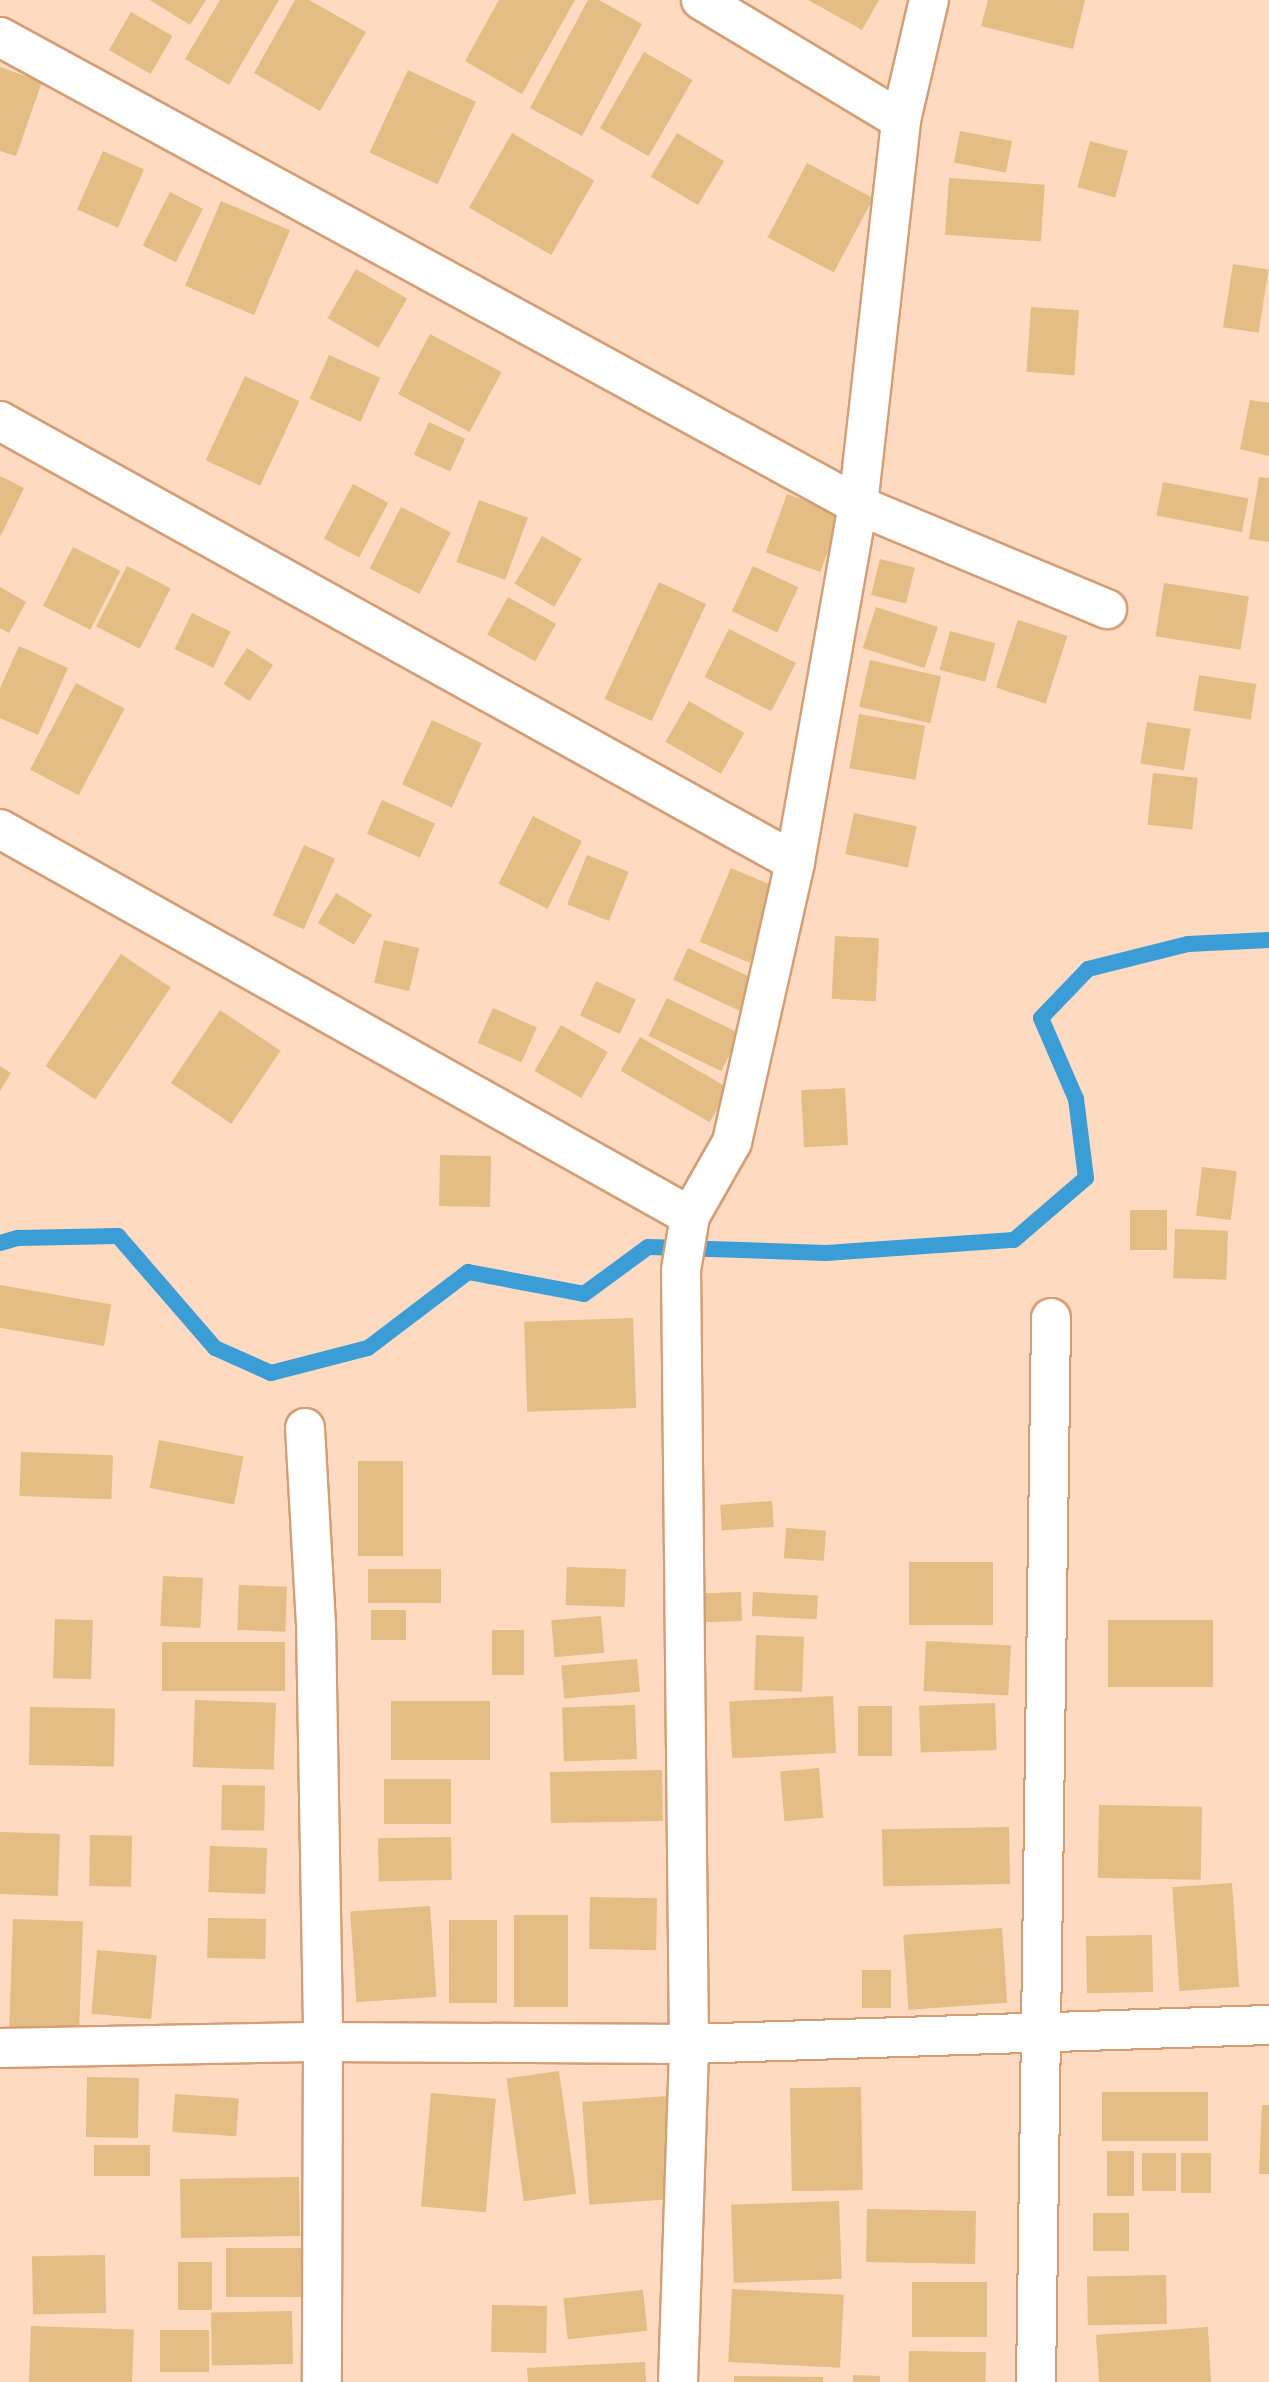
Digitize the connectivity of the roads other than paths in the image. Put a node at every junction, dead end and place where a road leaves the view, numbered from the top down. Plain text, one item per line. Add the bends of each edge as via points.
1 (701, 0) edge
2 (929, 0) edge
3 (0, 37) edge
4 (901, 120) junction
5 (0, 421) edge
6 (859, 505) junction
7 (1107, 609) dead end
8 (0, 829) edge
9 (795, 862) junction
10 (690, 1216) junction
11 (1051, 1318) dead end
12 (305, 1428) dead end
13 (1269, 2025) edge
14 (1039, 2033) junction
15 (323, 2042) junction
16 (689, 2045) junction
17 (0, 2048) edge
18 (322, 2382) edge
19 (678, 2382) edge
20 (1036, 2382) edge

1 - 4 street
2 - 4 street
3 - 6 street
4 - 6 street
5 - 9 street
6 - 7 street
6 - 9 street
8 - 10 street
9 - 10 street via 732,1142
10 - 16 street via 681,1270
11 - 14 street
12 - 15 street via 316,1625
13 - 14 street
14 - 16 street
14 - 20 street
15 - 16 street
15 - 17 street
15 - 18 street
16 - 19 street

